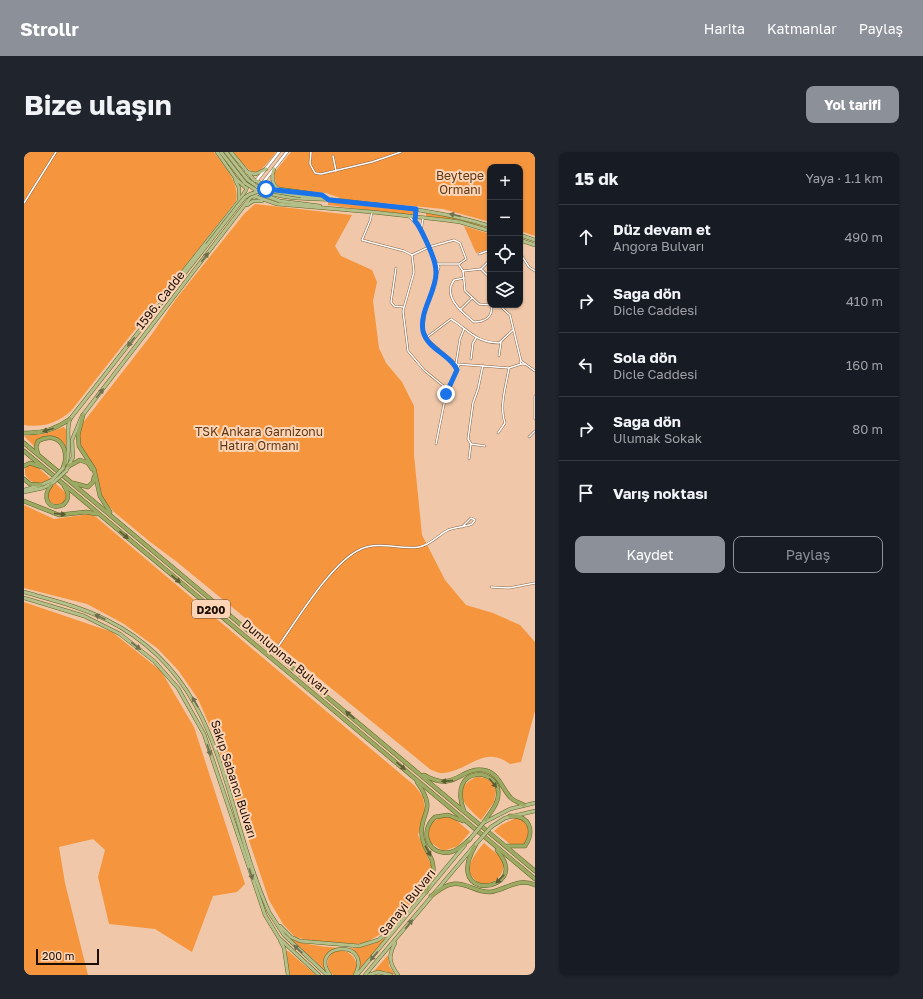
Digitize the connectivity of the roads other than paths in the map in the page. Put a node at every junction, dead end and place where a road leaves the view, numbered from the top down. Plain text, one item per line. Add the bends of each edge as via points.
1 (56, 152) edge
2 (217, 152) edge
3 (221, 152) edge
4 (226, 152) edge
5 (231, 152) edge
6 (279, 152) edge
7 (311, 152) edge
8 (401, 152) edge
9 (287, 153) edge
10 (398, 153) edge
11 (333, 156) dead end
12 (266, 169) junction
13 (274, 169) junction
14 (245, 171) junction
15 (336, 171) junction
16 (233, 174) junction
17 (255, 180) junction
18 (246, 181) junction
19 (261, 185) junction
20 (268, 188) junction
21 (246, 189) junction
22 (279, 190) junction
23 (265, 194) junction
24 (252, 195) junction
25 (329, 200) junction
26 (239, 201) junction
27 (265, 201) junction
28 (24, 203) edge
29 (324, 207) junction
30 (416, 209) junction
31 (424, 210) junction
32 (372, 212) junction
33 (239, 214) junction
34 (228, 215) junction
35 (415, 219) junction
36 (423, 219) junction
37 (234, 220) junction
38 (487, 225) edge
39 (421, 230) junction
40 (487, 230) edge
41 (523, 236) edge
42 (535, 240) edge
43 (523, 241) edge
44 (535, 245) edge
45 (429, 247) junction
46 (487, 251) edge
47 (479, 254) dead end
48 (412, 255) junction
49 (433, 256) junction
50 (523, 258) edge
51 (487, 263) edge
52 (435, 264) junction
53 (438, 264) junction
54 (459, 264) junction
55 (446, 265) junction
56 (396, 268) dead end
57 (436, 268) junction
58 (439, 268) junction
59 (480, 269) junction
60 (463, 271) junction
61 (535, 271) edge
62 (436, 274) junction
63 (487, 275) edge
64 (464, 278) junction
65 (472, 298) junction
66 (164, 300) junction
67 (487, 305) edge
68 (403, 307) junction
69 (492, 308) edge
70 (503, 308) edge
71 (460, 310) junction
72 (464, 329) junction
73 (513, 330) junction
74 (426, 338) junction
75 (476, 338) junction
76 (501, 342) junction
77 (499, 356) dead end
78 (471, 359) dead end
79 (521, 362) junction
80 (455, 364) junction
81 (459, 365) junction
82 (483, 365) junction
83 (509, 368) junction
84 (457, 370) junction
85 (535, 372) edge
86 (447, 389) junction
87 (535, 396) edge
88 (83, 415) junction
89 (70, 418) junction
90 (535, 419) edge
91 (78, 424) junction
92 (69, 425) junction
93 (535, 431) edge
94 (24, 433) edge
95 (498, 433) dead end
96 (529, 437) dead end
97 (24, 443) edge
98 (436, 444) dead end
99 (471, 444) junction
100 (485, 446) dead end
101 (24, 451) edge
102 (38, 455) junction
103 (469, 459) dead end
104 (24, 466) edge
105 (69, 466) junction
106 (45, 468) junction
107 (64, 469) junction
108 (24, 479) edge
109 (52, 482) junction
110 (61, 482) junction
111 (70, 482) junction
112 (41, 485) junction
113 (24, 491) edge
114 (24, 501) edge
115 (101, 516) junction
116 (117, 521) junction
117 (462, 527) junction
118 (535, 583) edge
119 (491, 587) dead end
120 (24, 592) edge
121 (24, 598) edge
122 (275, 651) junction
123 (416, 771) junction
124 (413, 776) junction
125 (534, 803) edge
126 (524, 805) junction
127 (465, 812) junction
128 (535, 812) edge
129 (510, 816) junction
130 (484, 822) junction
131 (468, 823) junction
132 (470, 839) junction
133 (476, 844) junction
134 (494, 846) junction
135 (505, 846) junction
136 (535, 871) edge
137 (535, 879) edge
138 (535, 885) edge
139 (426, 892) junction
140 (431, 896) junction
141 (275, 921) junction
142 (400, 924) junction
143 (277, 935) junction
144 (398, 938) junction
145 (288, 975) edge
146 (320, 975) edge
147 (329, 975) edge
148 (356, 975) edge
149 (365, 975) edge
150 (369, 975) edge
151 (391, 975) edge
152 (398, 975) edge

1 - 28 street
2 - 16 main road
3 - 18 main road
4 - 18 main road
5 - 14 main road
6 - 9 main road
6 - 12 main road, 1596. Cadde
7 - 15 street via 310,164 315,173
8 - 10 street
9 - 13 main road, 1596. Cadde
10 - 15 street
11 - 15 street
12 - 14 main road via 256,174
12 - 17 main road, 1596. Cadde
13 - 19 main road, 1596. Cadde
13 - 22 main road via 273,182
14 - 17 main road
16 - 21 main road
16 - 26 main road via 239,188
17 - 19 main road
17 - 21 main road, 1596. Cadde via 248,183
18 - 23 main road, bridge
19 - 20 main road
19 - 24 main road, 1596. Cadde via 261,192
20 - 22 main road
20 - 27 main road via 262,193
21 - 24 main road
21 - 26 main road, 1596. Cadde
22 - 25 main road via 322,195
23 - 25 main road
23 - 29 main road via 280,201
24 - 25 main road, bridge via 262,190
24 - 27 main road
24 - 33 main road, 1596. Cadde
24 - 66 main road, 1596. Cadde, bridge via 241,202
25 - 30 main road
26 - 34 main road, 1596. Cadde
27 - 29 main road via 287,206
27 - 33 main road via 251,202
29 - 32 main road
30 - 31 main road
30 - 35 main road
31 - 36 main road
38 -> 31 main road via 456,215
32 - 35 main road
32 - 48 street via 362,240
33 - 37 main road, 1596. Cadde
34 - 37 main road via 234,214
34 - 66 main road, 1596. Cadde via 170,288
35 - 36 main road
35 - 39 street
36 - 39 street
36 - 40 main road via 460,222
88 -> 37 main road, 1596. Cadde
39 - 45 street
41 - 42 main road
43 - 44 main road
45 - 48 street
45 - 49 street
45 - 54 street via 458,241 466,259
46 - 47 street
48 - 68 street via 414,272
49 - 52 street
49 - 53 street
50 - 61 street
51 - 59 street
52 - 53 street
52 - 57 street
53 - 55 street
53 - 58 street
54 - 55 street
54 - 60 street
55 - 58 street
56 - 68 street via 391,302 394,306
57 - 58 street
57 - 62 street
58 - 62 street
59 - 60 street
59 - 63 street
60 - 64 street
62 - 74 street via 423,318
64 - 65 street via 465,291
64 - 71 street via 454,280 451,286 453,302
65 - 67 street via 479,304
65 - 71 street
66 -> 89 main road, 1596. Cadde
68 - 86 street via 403,325 408,351 424,370
69 - 71 street via 488,318 478,322 474,322
70 - 73 street via 510,314
72 - 74 street via 451,319
72 - 75 street
72 - 80 street
73 - 76 street
73 - 79 street
74 - 80 street
75 - 76 street via 490,343
75 - 78 street
76 - 77 street
79 - 83 street
79 - 85 street
80 - 81 street
80 - 84 street
81 - 82 street
81 - 84 street
82 - 83 street
82 - 99 street via 473,403 468,439
83 - 95 street via 504,399 505,423
84 - 86 street
86 - 98 street
87 - 90 street
88 - 91 main road, 1596. Cadde
88 - 116 highway via 78,435 79,446 94,469 102,501
89 - 91 main road via 76,419
89 - 92 main road, 1596. Cadde
89 -> 94 highway via 50,430
91 - 92 main road
91 - 105 main road, 1596. Cadde via 72,440 73,455
92 - 107 main road, 1596. Cadde via 68,456
93 - 96 street
97 - 102 highway, Dumlupınar Bulvarı / D200
99 - 100 street
99 - 103 street
101 - 106 highway, Dumlupınar Bulvarı / D200
102 - 107 highway via 38,441 55,439 66,452
102 - 111 highway, Dumlupınar Bulvarı / D200
104 - 106 highway via 30,463
105 - 107 main road, 1596. Cadde
105 - 111 highway via 77,460 86,462 92,469 94,479 88,487
106 - 110 highway, Dumlupınar Bulvarı / D200
107 - 109 main road, bridge
108 - 112 highway via 30,484
109 - 110 highway via 46,491 46,500 52,506 60,506 66,503 68,498
109 - 112 main road
109 - 113 main road
110 - 115 highway, Dumlupınar Bulvarı / D200
111 - 116 highway, Dumlupınar Bulvarı / D200
112 - 113 main road
114 -> 115 highway via 59,515 86,512
115 -> 124 highway, Dumlupınar Bulvarı / D200
116 - 122 highway, Dumlupınar Bulvarı / D200
117 - 117 street via 472,524 475,520 471,518
117 - 122 street via 448,530 419,547 374,546 362,549 343,560
118 - 119 street via 509,588
141 -> 120 main road, Sakıp Sabancı Bulvarı via 262,895 209,730 183,683 160,656 126,630 90,612
121 -> 143 main road, Sakıp Sabancı Bulvarı via 84,616 120,634 154,661 178,688 204,734 265,915
123 -> 122 highway, Dumlupınar Bulvarı / D200
126 -> 123 highway via 510,798 495,776 488,771 473,771 456,780 445,782 433,780
123 - 127 highway, Dumlupınar Bulvarı / D200
124 - 131 highway, Dumlupınar Bulvarı / D200
124 -> 139 highway via 428,802 422,836 434,870
125 - 126 main road
126 - 130 main road via 502,812
127 -> 130 highway via 459,794 462,785 472,776 486,776 494,782 499,796
127 - 135 highway, Dumlupınar Bulvarı / D200
128 - 129 main road, Sanayi Bulvarı
129 - 133 main road, Sanayi Bulvarı, bridge via 491,827
129 - 135 highway via 528,820 533,826 534,834 525,846
130 - 132 main road, Sanayi Bulvarı, bridge
131 - 132 highway via 452,816 440,815 429,823 426,832 435,849 444,852 457,850
131 - 134 highway, Dumlupınar Bulvarı / D200
132 - 139 main road, Sanayi Bulvarı
134 -> 133 highway via 506,869 498,882 486,886 474,882 467,871 468,858
133 - 140 main road, Sanayi Bulvarı
134 - 137 highway, Dumlupınar Bulvarı / D200
135 - 136 highway, Dumlupınar Bulvarı / D200
138 - 140 highway via 527,882 512,883 488,892 454,884
139 - 142 main road, Sanayi Bulvarı
144 -> 140 main road, Sanayi Bulvarı
141 - 142 main road via 291,937 300,941 350,946 373,942
147 -> 141 main road, Sakıp Sabancı Bulvarı via 290,942
142 -> 148 main road, Sanayi Bulvarı
143 - 145 main road via 284,948
143 - 146 main road, Sakıp Sabancı Bulvarı
144 - 149 main road, Sanayi Bulvarı
144 - 152 main road via 389,960
147 - 148 main road via 325,965 326,959 332,951 343,948 351,951 358,959
150 - 151 main road via 378,972

